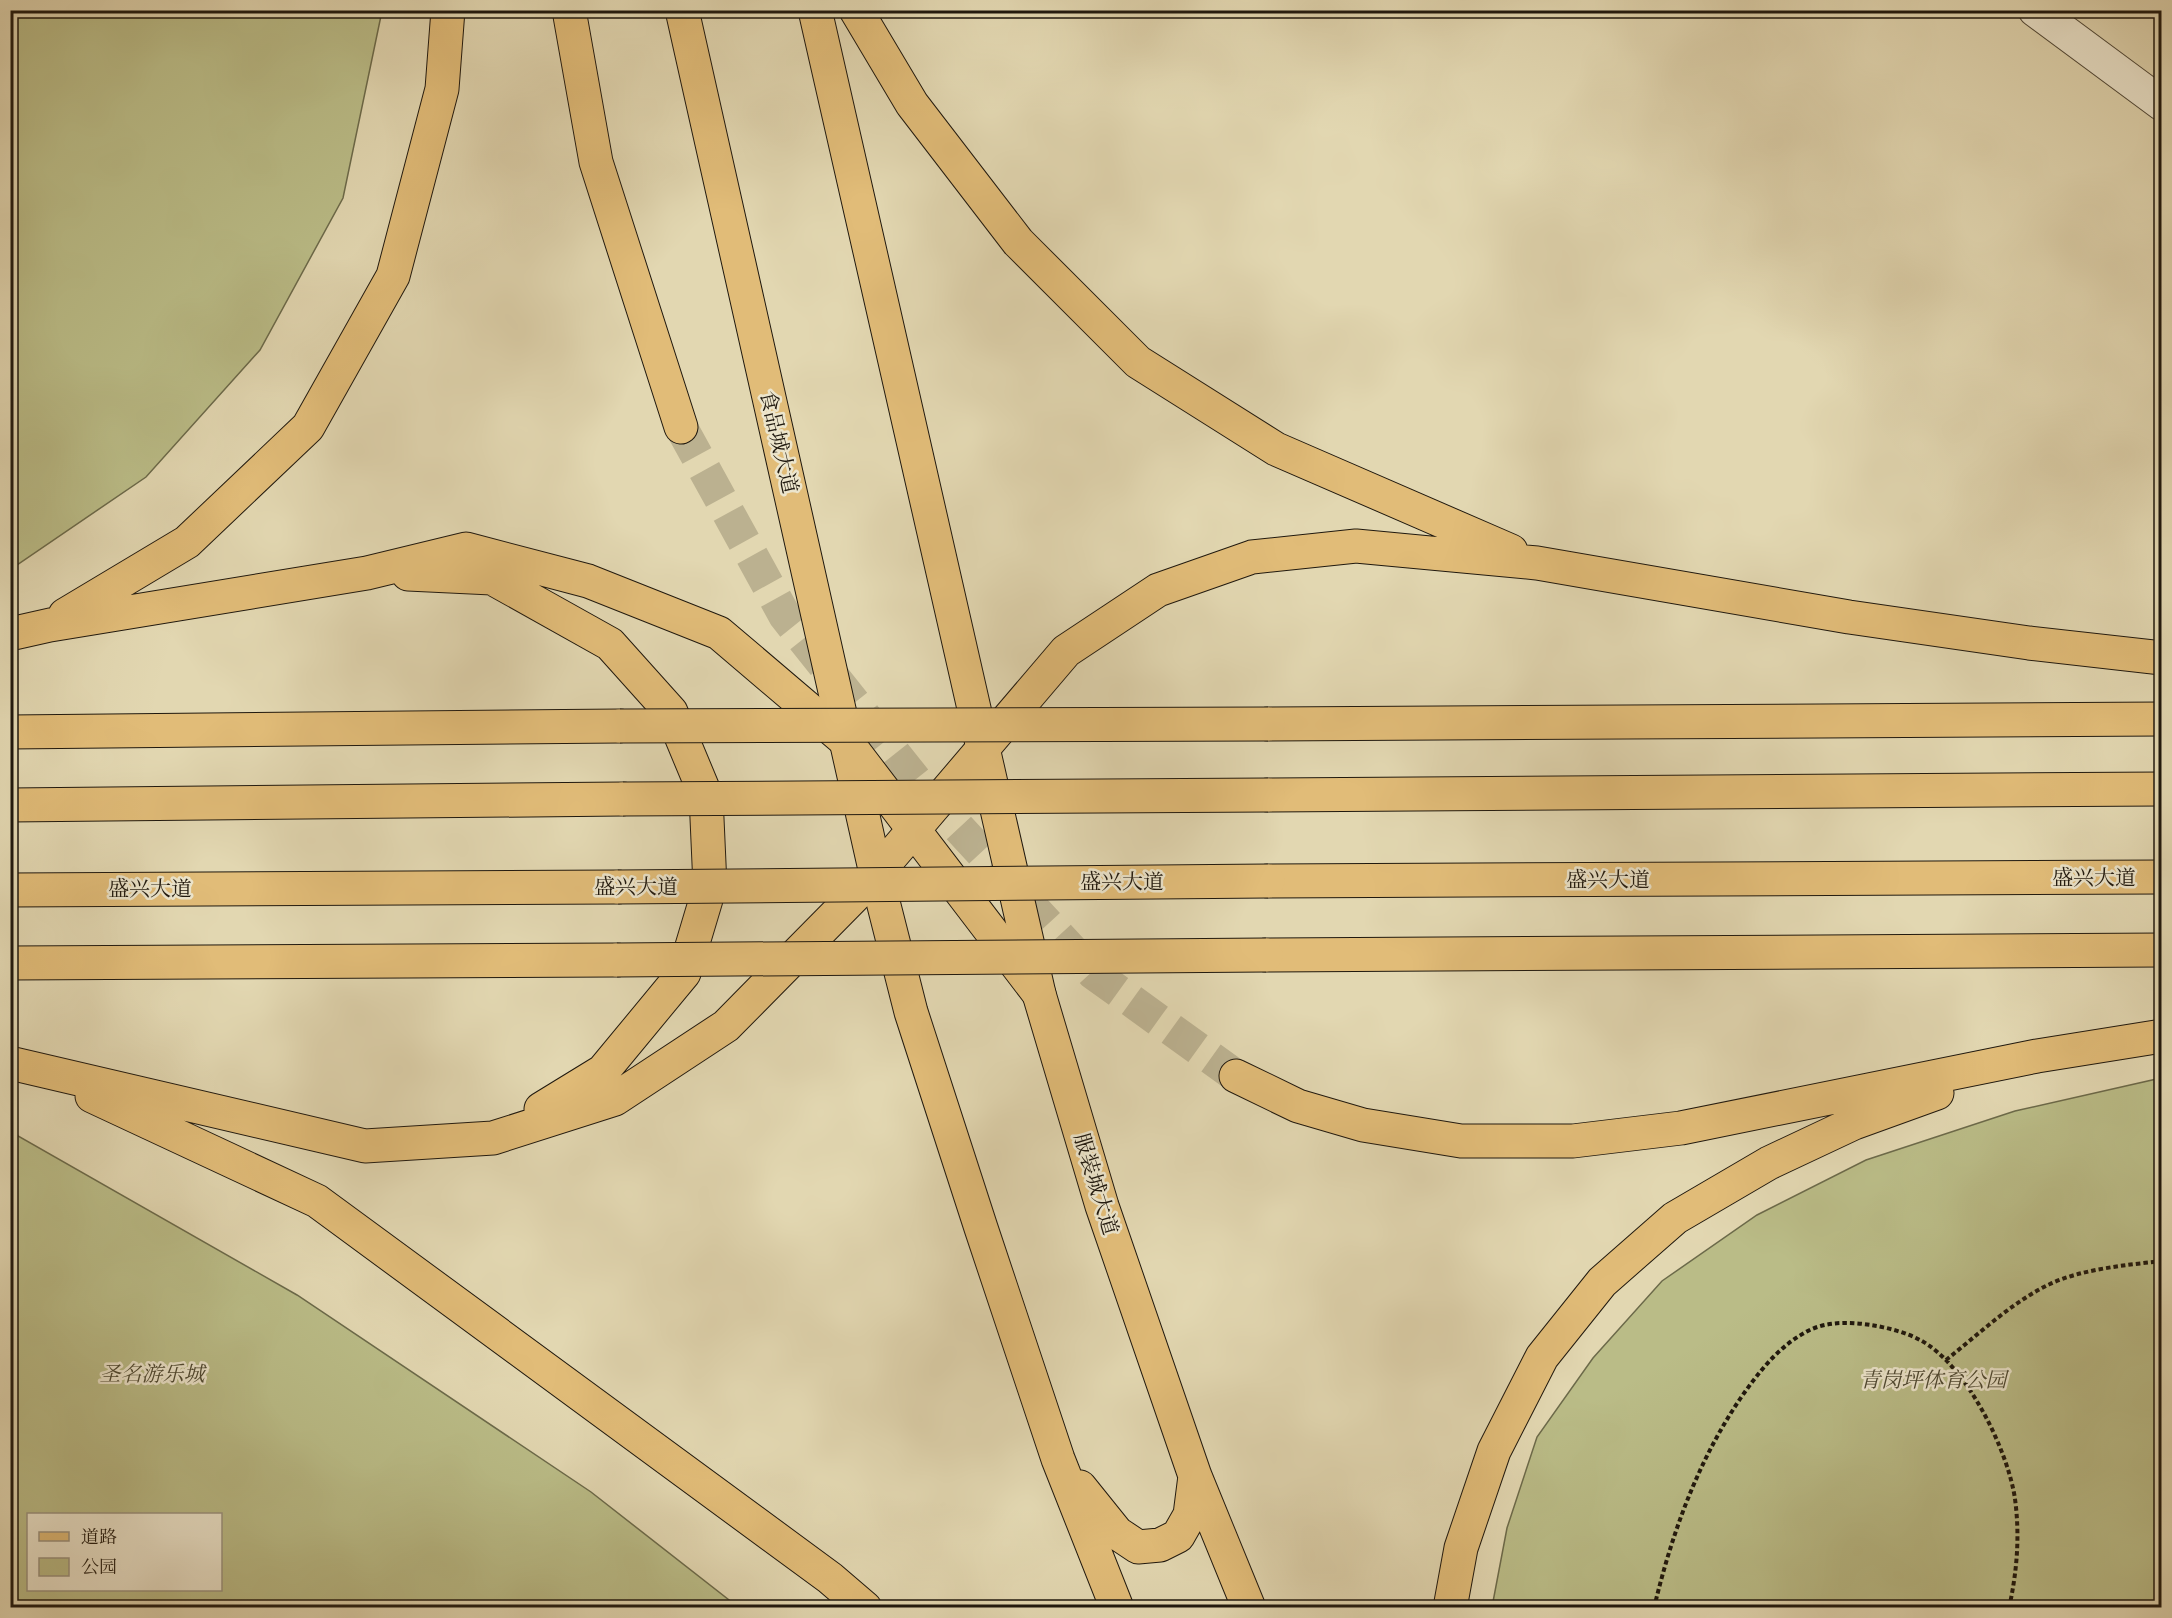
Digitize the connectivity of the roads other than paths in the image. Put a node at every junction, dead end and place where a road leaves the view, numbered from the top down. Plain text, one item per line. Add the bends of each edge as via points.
1 (448, 10) edge
2 (569, 10) edge
3 (682, 10) edge
4 (815, 10) edge
5 (856, 10) edge
6 (2035, 10) edge
7 (2162, 104) edge
8 (681, 427) tunnel mouth
9 (1537, 563) junction
10 (367, 573) junction
11 (50, 625) junction
12 (10, 634) edge
13 (2162, 658) edge
14 (2162, 719) edge
15 (10, 732) edge
16 (846, 741) junction
17 (983, 748) junction
18 (2162, 789) edge
19 (10, 805) edge
20 (913, 830) junction
21 (876, 874) junction
22 (2162, 877) edge
23 (10, 890) edge
24 (2162, 950) edge
25 (10, 963) edge
26 (1039, 994) junction
27 (2162, 1036) edge
28 (2037, 1056) junction
29 (21, 1065) edge
30 (1236, 1076) tunnel mouth
31 (494, 1138) junction
32 (1058, 1459) junction
33 (1195, 1476) junction
34 (865, 1608) edge
35 (1117, 1608) edge
36 (1249, 1608) edge
37 (1450, 1608) edge

1 - 11 main road via 442,88 393,276 308,427 187,542
2 - 8 main road via 596,162
3 - 16 main road, 食品城大道
4 - 17 main road
5 - 9 main road via 912,104 1018,242 1138,362 1276,449
6 - 7 street
9 - 13 main road via 1849,617
9 - 17 main road via 1356,546 1252,557 1158,590 1066,651
10 - 11 main road
10 - 16 main road via 466,549 588,581 719,633
10 - 31 main road via 492,578 610,644 671,712 706,796 710,886 684,974 603,1071
11 - 12 main road
14 - 15 main road, bridge
16 - 20 main road
16 - 21 main road, 食品城大道
17 - 20 main road
17 - 26 main road, 服装城大道
18 - 19 main road, bridge
20 - 21 main road
20 - 26 main road
21 - 31 main road via 726,1026 615,1099
21 - 32 main road via 911,1012
22 - 23 main road, 盛兴大道, bridge
24 - 25 main road, bridge
26 - 33 main road, 服装城大道 via 1102,1206
27 - 28 main road
28 - 30 main road via 1681,1128 1573,1141 1461,1141 1363,1125 1298,1106
28 - 37 main road via 1854,1123 1769,1163 1675,1218 1602,1282 1542,1357 1494,1451 1461,1548
29 - 31 main road via 365,1146
29 - 34 main road via 317,1201
32 - 33 main road via 1117,1533 1138,1547 1160,1545 1178,1536 1190,1515
32 - 35 main road
33 - 36 main road, 服装城大道

